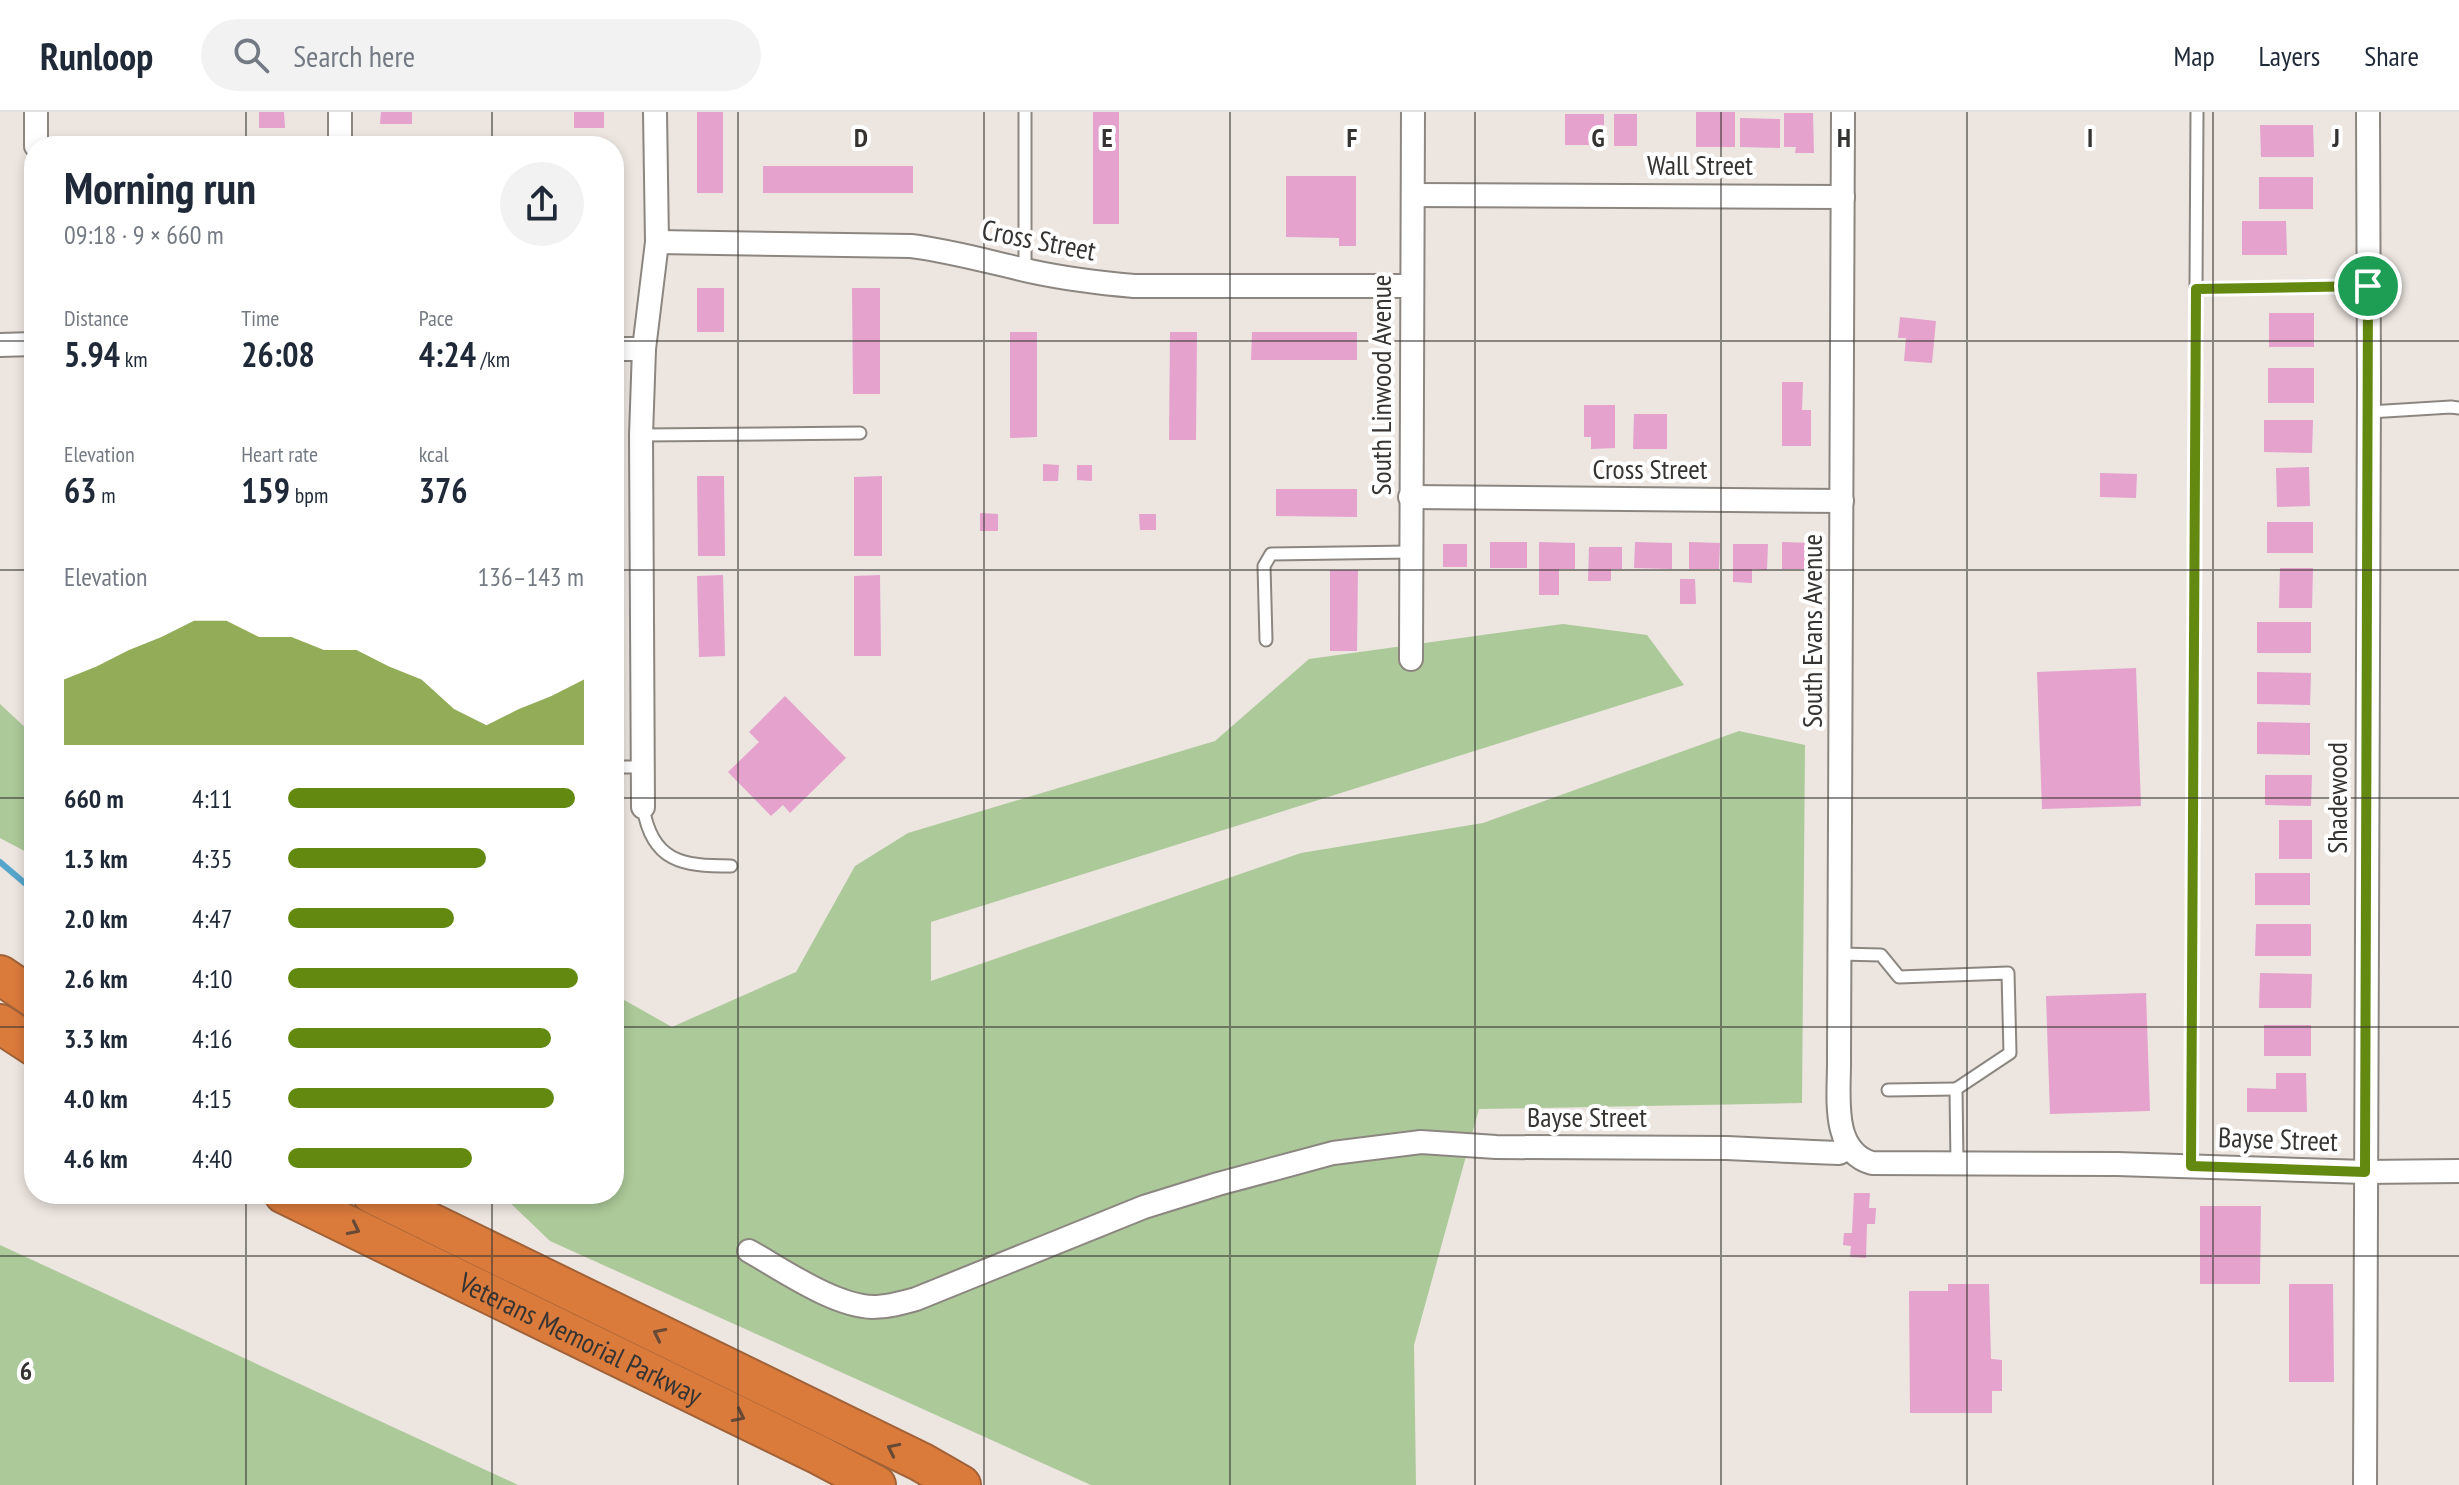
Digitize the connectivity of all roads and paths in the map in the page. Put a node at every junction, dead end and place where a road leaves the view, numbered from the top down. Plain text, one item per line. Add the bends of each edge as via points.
1 (36, 112) edge
2 (340, 112) edge
3 (655, 112) edge
4 (1025, 112) edge
5 (1413, 112) edge
6 (1843, 112) edge
7 (2197, 112) edge
8 (2368, 112) edge
9 (36, 136) edge
10 (340, 136) edge
11 (1413, 195) junction
12 (1843, 197) junction
13 (657, 242) junction
14 (1025, 270) junction
15 (1411, 286) junction
16 (2368, 286) junction
17 (2196, 289) junction
18 (24, 344) edge
19 (0, 345) edge
20 (624, 349) edge
21 (644, 349) junction
22 (2456, 406) edge
23 (2369, 412) junction
24 (860, 433) dead end
25 (641, 435) junction
26 (1410, 497) junction
27 (1842, 501) junction
28 (1410, 552) junction
29 (1266, 640) dead end
30 (1411, 659) dead end
31 (624, 767) edge
32 (642, 767) junction
33 (643, 807) joint
34 (731, 866) dead end
35 (1840, 954) junction
36 (0, 975) edge
37 (24, 991) edge
38 (0, 1024) edge
39 (24, 1040) edge
40 (1956, 1089) junction
41 (1888, 1090) dead end
42 (1849, 1148) junction
43 (1957, 1165) junction
44 (2191, 1166) junction
45 (2459, 1171) edge
46 (2365, 1172) junction
47 (304, 1204) edge
48 (392, 1204) edge
49 (749, 1251) dead end
50 (876, 1485) edge
51 (961, 1485) edge
52 (2365, 1485) edge

1 - 9 street
2 - 10 street
3 - 13 street
4 - 14 lane
5 - 11 street, South Linwood Avenue
6 - 12 street, South Evans Avenue
7 - 17 lane
8 - 16 street, Shadewood
11 - 12 street, Wall Street
11 - 15 street, South Linwood Avenue
12 - 27 street, South Evans Avenue
13 - 14 street, Cross Street via 911,246
13 - 21 street
14 - 15 street, Cross Street via 1134,286
15 - 26 street, South Linwood Avenue
16 - 17 lane
16 - 23 street, Shadewood
17 - 44 lane
18 - 19 street
20 - 21 street
21 - 25 street
22 - 23 lane
23 - 46 street, Shadewood
24 - 25 lane
25 - 32 street
26 - 27 street, Cross Street
26 - 28 street, South Linwood Avenue
27 - 35 street, South Evans Avenue
28 - 29 lane via 1271,554 1264,566
28 - 30 street, South Linwood Avenue
31 - 32 lane
32 - 33 street
33 - 34 lane via 655,846 694,866
35 - 40 lane via 1881,955 1899,977 2008,973 2010,1053
35 - 42 street, South Evans Avenue via 1841,1124
36 - 37 highway
38 - 39 highway
40 - 41 lane
40 - 43 lane
42 - 43 street, Bayse Street via 1872,1163
42 - 49 street, Bayse Street via 1826,1153 1421,1142 1333,1153 1144,1207 888,1306 845,1301
43 - 44 street, Bayse Street
44 - 46 street, Bayse Street
45 - 46 street, Bayse Street
46 - 52 street, Shadewood
47 -> 50 highway, Veterans Memorial Parkway
51 -> 48 highway, Veterans Memorial Parkway

